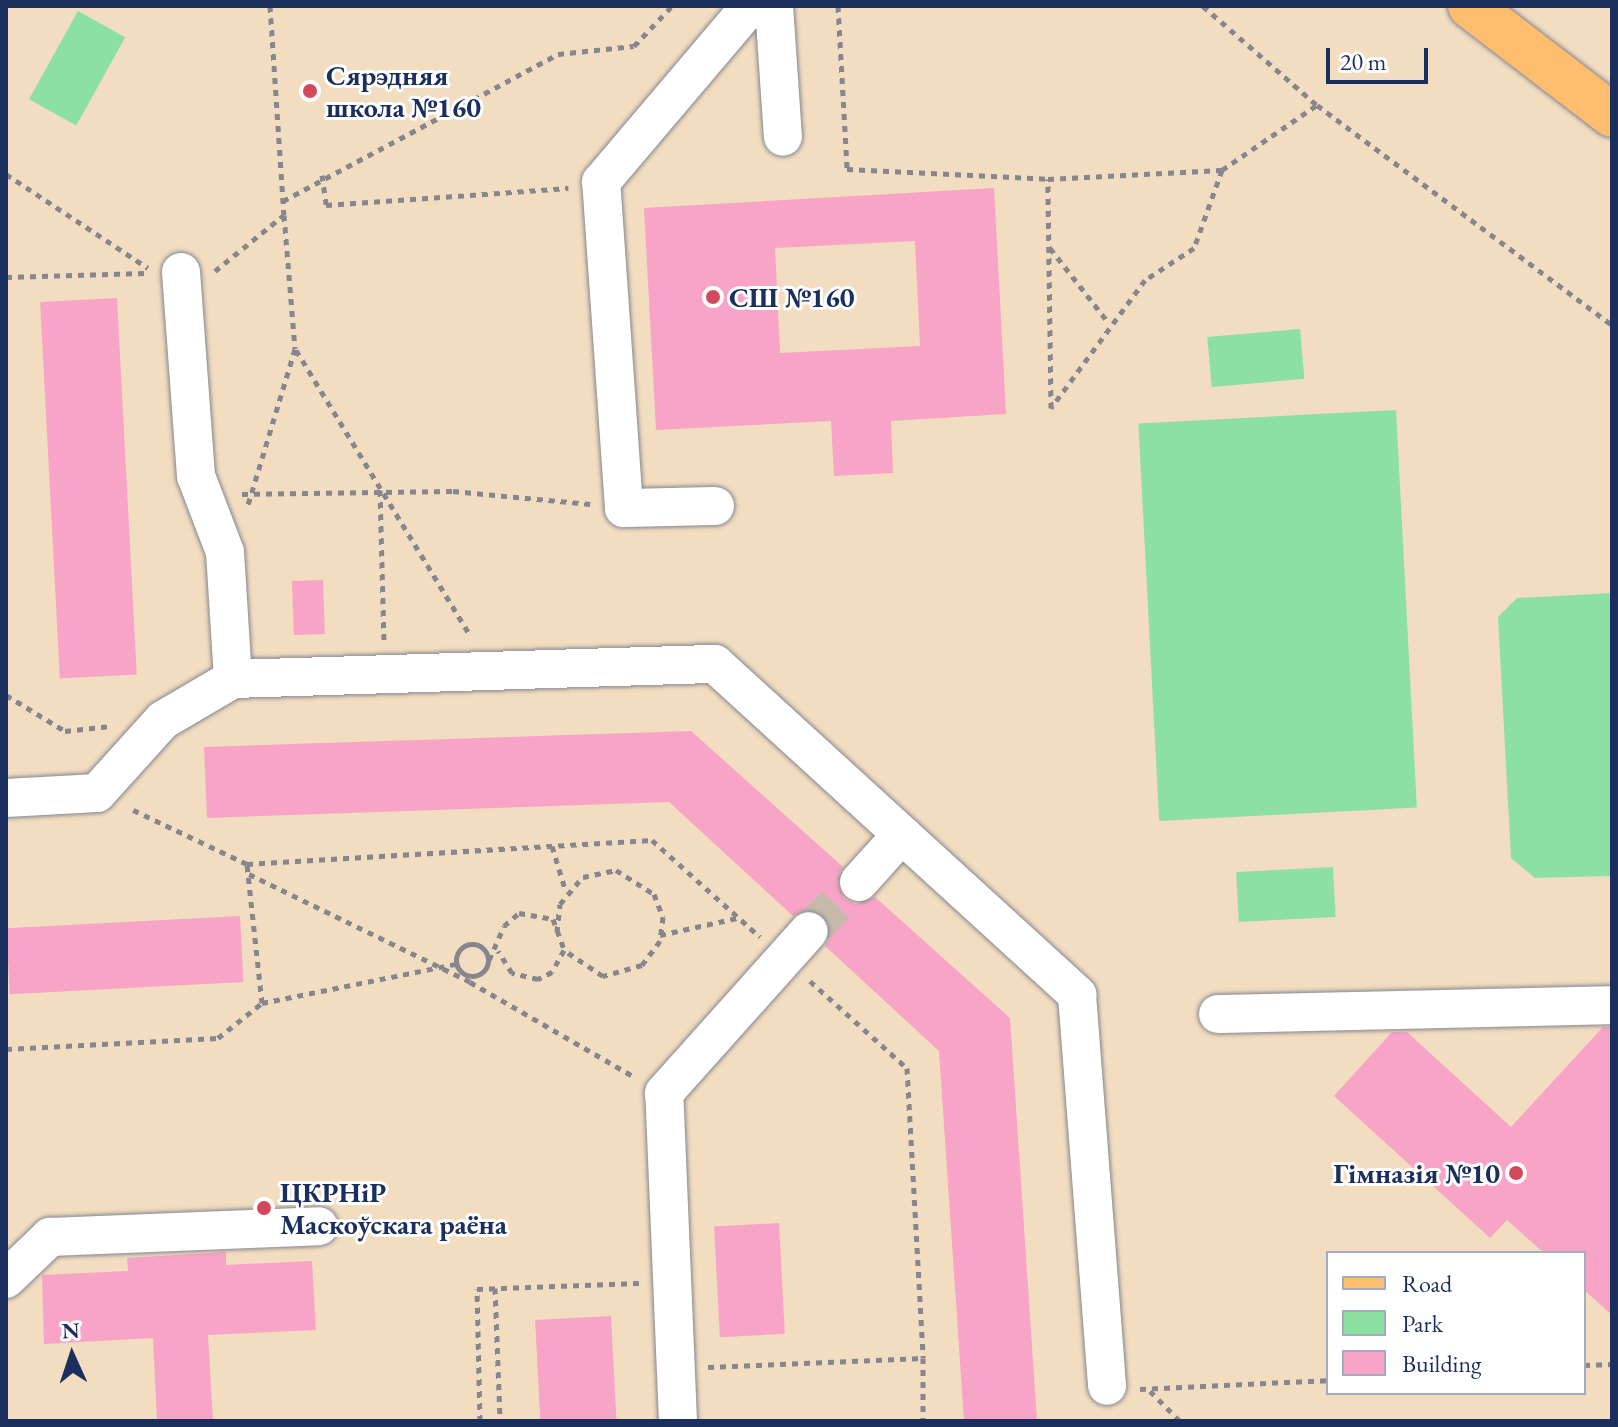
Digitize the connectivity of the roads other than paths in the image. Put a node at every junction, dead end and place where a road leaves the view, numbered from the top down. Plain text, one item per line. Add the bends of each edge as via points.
1 (750, 6) edge
2 (774, 6) edge
3 (1470, 6) edge
4 (1612, 115) edge
5 (783, 137) dead end
6 (168, 273) road end
7 (715, 506) dead end
8 (233, 679) junction
9 (6, 798) edge
10 (902, 834) junction
11 (859, 882) tunnel mouth
12 (797, 945) tunnel mouth
13 (1612, 1005) edge
14 (1218, 1014) dead end
15 (319, 1226) dead end
16 (6, 1279) edge
17 (1107, 1386) road end
18 (678, 1421) edge

1 - 7 lane via 601,182 624,508
2 - 5 lane
3 - 4 main road
6 - 8 lane via 196,476 225,552
8 - 9 lane via 163,720 97,793
8 - 10 lane via 715,664
10 - 11 lane
10 - 17 lane via 1077,995
12 - 18 lane via 664,1093
13 - 14 lane
15 - 16 lane via 50,1237

